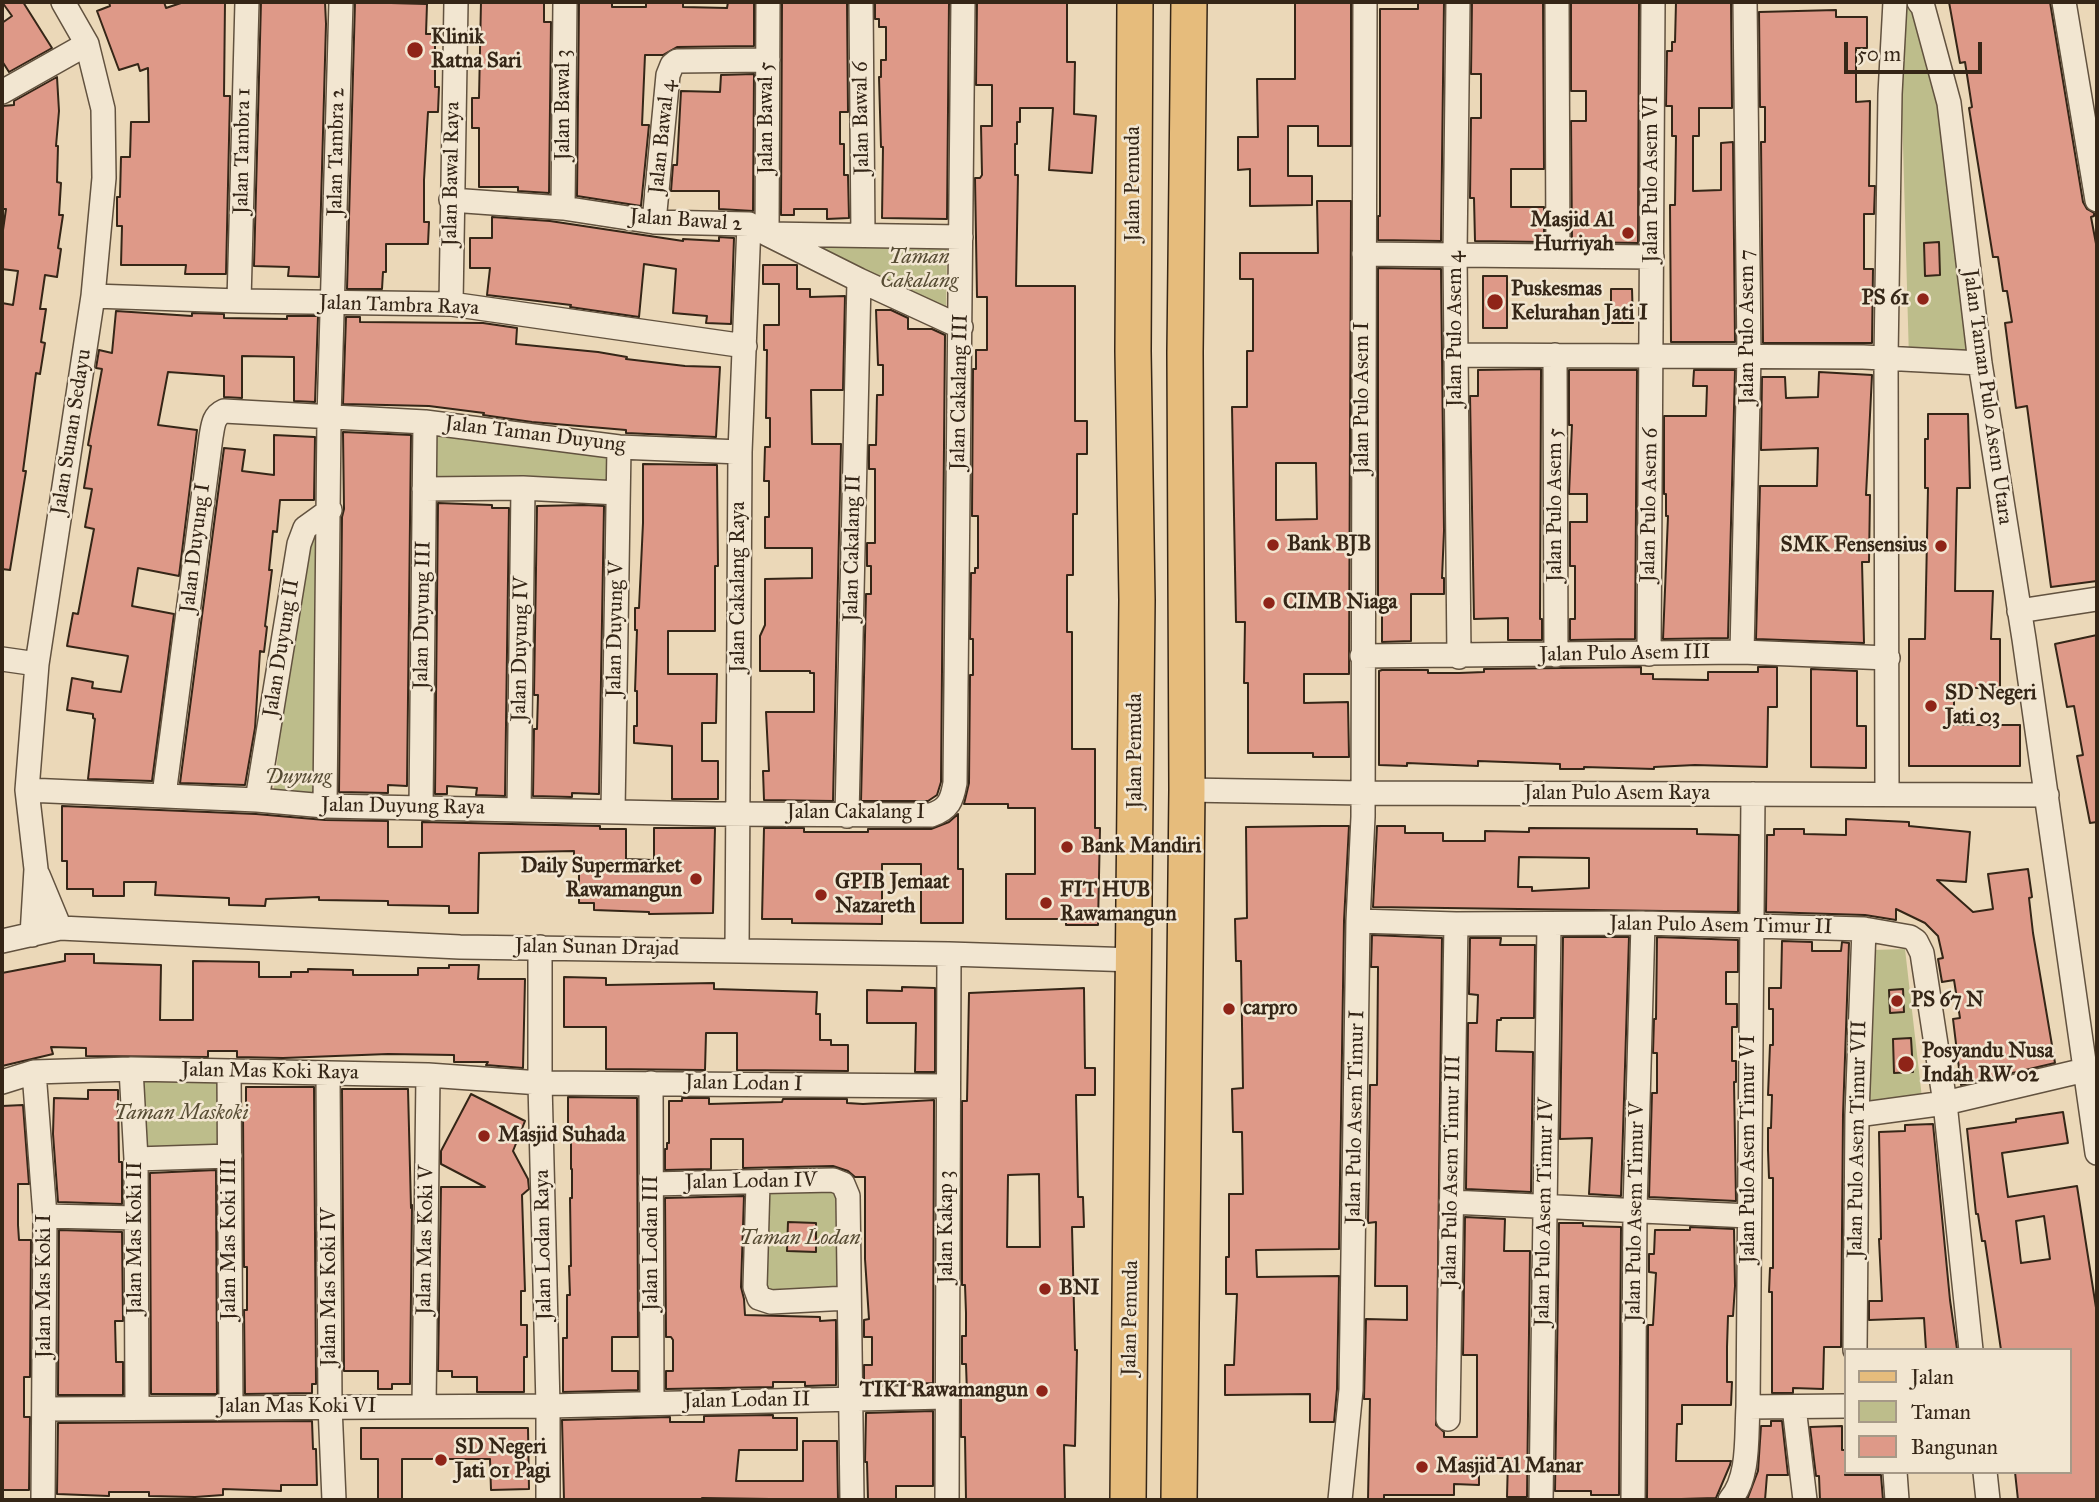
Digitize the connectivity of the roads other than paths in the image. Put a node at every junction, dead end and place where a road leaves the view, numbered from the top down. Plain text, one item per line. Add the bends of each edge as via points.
1 (247, 2) edge
2 (341, 2) edge
3 (456, 2) edge
4 (565, 2) edge
5 (768, 2) edge
6 (861, 2) edge
7 (963, 2) edge
8 (1135, 2) edge
9 (1189, 2) edge
10 (1365, 2) edge
11 (1458, 2) edge
12 (1557, 2) edge
13 (1653, 2) edge
14 (1745, 2) edge
15 (1895, 2) edge
16 (1919, 2) edge
17 (2064, 2) edge
18 (67, 4) edge
19 (87, 44) junction
20 (768, 60) junction
21 (2, 92) edge
22 (451, 200) junction
23 (2097, 200) edge
24 (564, 208) junction
25 (654, 222) junction
26 (758, 229) junction
27 (863, 235) junction
28 (961, 237) junction
29 (1364, 254) junction
30 (1455, 254) junction
31 (1558, 256) junction
32 (1652, 257) junction
33 (859, 280) junction
34 (93, 296) junction
35 (239, 301) junction
36 (332, 303) junction
37 (451, 304) junction
38 (961, 327) junction
39 (745, 346) junction
40 (1133, 351) junction
41 (1185, 352) junction
42 (1456, 355) junction
43 (1555, 355) junction
44 (1652, 356) junction
45 (1749, 356) junction
46 (1886, 359) junction
47 (1980, 363) junction
48 (329, 418) junction
49 (425, 422) junction
50 (619, 447) junction
51 (740, 452) junction
52 (523, 488) junction
53 (424, 489) junction
54 (618, 493) junction
55 (330, 510) junction
56 (2097, 599) edge
57 (2019, 611) junction
58 (1742, 652) junction
59 (1649, 654) junction
60 (1556, 655) junction
61 (1362, 656) junction
62 (1459, 657) junction
63 (1888, 658) junction
64 (2, 659) edge
65 (37, 664) junction
66 (955, 783) joint
67 (27, 790) junction
68 (1187, 790) junction
69 (1363, 793) junction
70 (1887, 793) junction
71 (1753, 794) junction
72 (164, 795) junction
73 (2047, 795) junction
74 (257, 800) junction
75 (325, 806) junction
76 (421, 808) junction
77 (519, 810) junction
78 (614, 811) junction
79 (738, 814) junction
80 (847, 816) junction
81 (36, 869) junction
82 (1358, 921) junction
83 (1643, 923) junction
84 (1456, 924) junction
85 (1549, 924) junction
86 (1751, 927) junction
87 (60, 928) junction
88 (1864, 929) junction
89 (32, 934) junction
90 (2, 941) edge
91 (540, 947) junction
92 (737, 950) junction
93 (949, 954) junction
94 (1135, 960) junction
95 (131, 1069) junction
96 (2085, 1070) junction
97 (229, 1071) junction
98 (34, 1072) junction
99 (328, 1073) junction
100 (428, 1075) junction
101 (2, 1082) edge
102 (540, 1083) junction
103 (651, 1083) junction
104 (948, 1086) junction
105 (1945, 1103) junction
106 (1857, 1115) junction
107 (2097, 1151) edge
108 (230, 1156) junction
109 (136, 1159) junction
110 (758, 1183) junction
111 (652, 1184) junction
112 (1451, 1202) junction
113 (1545, 1206) junction
114 (1635, 1210) junction
115 (45, 1216) junction
116 (1749, 1216) junction
117 (136, 1218) junction
118 (848, 1297) junction
119 (1854, 1348) edge
120 (1971, 1348) edge
121 (946, 1397) junction
122 (850, 1400) junction
123 (652, 1403) junction
124 (330, 1406) junction
125 (424, 1406) junction
126 (548, 1406) junction
127 (1843, 1406) edge
128 (230, 1407) junction
129 (1748, 1407) junction
130 (1794, 1407) junction
131 (137, 1408) junction
132 (45, 1409) junction
133 (1448, 1419) dead end
134 (1895, 1474) edge
135 (1985, 1474) edge
136 (43, 1500) edge
137 (334, 1500) edge
138 (548, 1500) edge
139 (852, 1500) edge
140 (947, 1500) edge
141 (1128, 1500) edge
142 (1179, 1500) edge
143 (1340, 1500) edge
144 (1541, 1500) edge
145 (1633, 1500) edge
146 (1730, 1500) edge
147 (1805, 1500) edge
148 (1897, 1500) edge
149 (1988, 1500) edge

1 - 35 street, Jalan Tambra 1
2 - 36 street, Jalan Tambra 2
3 - 22 street, Jalan Bawal Raya
4 - 24 street, Jalan Bawal 3
5 - 20 street, Jalan Bawal 5
6 - 27 street, Jalan Bawal 6
7 - 28 street, Jalan Cakalang III
8 - 40 main road, Jalan Pemuda
9 - 41 main road
10 - 29 street, Jalan Pulo Asem I
11 - 30 street, Jalan Pulo Asem 4
12 - 31 street
13 - 32 street, Jalan Pulo Asem VI
14 - 45 street, Jalan Pulo Asem 7
15 - 46 street
16 - 47 street, Jalan Taman Pulo Asem Utara via 1949,103
17 - 23 street
18 - 19 street, Jalan Sunan Sedayu
19 - 21 street
19 - 34 street, Jalan Sunan Sedayu via 103,109 104,164
20 - 25 street, Jalan Bawal 4 via 677,61 672,65
20 - 26 street, Jalan Bawal 5
22 - 24 street, Jalan Bawal 2
22 - 37 street, Jalan Bawal Raya
24 - 25 street, Jalan Bawal 2
25 - 26 street, Jalan Bawal 2
26 - 27 street, Jalan Bawal 2
26 - 33 street
26 - 39 street, Jalan Cakalang Raya
27 - 28 street, Jalan Bawal 2
28 - 38 street, Jalan Cakalang III
29 - 30 street
29 - 61 street, Jalan Pulo Asem I
30 - 31 street
30 - 42 street, Jalan Pulo Asem 4
31 - 32 street
32 - 44 street, Jalan Pulo Asem VI
33 - 38 street
33 - 80 street, Jalan Cakalang II
34 - 35 street, Jalan Tambra Raya
34 - 65 street, Jalan Sunan Sedayu
35 - 36 street, Jalan Tambra Raya
36 - 37 street, Jalan Tambra Raya
36 - 48 street, Jalan Duyung II
37 - 39 street, Jalan Tambra Raya
38 - 66 street, Jalan Cakalang III
39 - 51 street, Jalan Cakalang Raya
40 - 41 main road
40 - 94 main road, Jalan Pemuda
41 - 68 main road
42 - 43 street
42 - 62 street, Jalan Pulo Asem 4
43 - 44 street
43 - 60 street, Jalan Pulo Asem 5
44 - 45 street
44 - 59 street, Jalan Pulo Asem 6
45 - 46 street
45 - 58 street, Jalan Pulo Asem 7
46 - 47 street
46 - 63 street
47 - 57 street, Jalan Taman Pulo Asem Utara
48 - 49 street, Jalan Taman Duyung
48 - 55 street, Jalan Duyung II
48 - 72 street, Jalan Duyung I via 224,411 213,423
49 - 50 street, Jalan Taman Duyung
49 - 53 street, Jalan Duyung III
50 - 51 street, Jalan Taman Duyung
50 - 54 street, Jalan Duyung V
51 - 79 street, Jalan Cakalang Raya
52 - 53 street
52 - 54 street
52 - 77 street, Jalan Duyung IV
53 - 76 street, Jalan Duyung III
54 - 78 street, Jalan Duyung V
55 - 74 street, Jalan Duyung II via 305,528 299,544
55 - 75 street, Jalan Duyung II
56 - 57 street
57 - 73 street, Jalan Taman Pulo Asem Utara
58 - 59 street, Jalan Pulo Asem III
58 - 63 street, Jalan Pulo Asem III
59 - 60 street, Jalan Pulo Asem III
60 - 62 street, Jalan Pulo Asem III
61 - 62 street, Jalan Pulo Asem III
61 - 69 street, Jalan Pulo Asem I
63 - 70 street
64 - 65 street
65 - 67 street, Jalan Sunan Sedayu
66 - 80 street, Jalan Cakalang I via 953,798 939,812
67 - 72 street, Jalan Duyung Raya
67 - 81 street, Jalan Sunan Sedayu
68 - 69 street, Jalan Pulo Asem Raya
68 - 142 main road
69 - 71 street, Jalan Pulo Asem Raya
69 - 82 street, Jalan Pulo Asem Timur I
70 - 71 street, Jalan Pulo Asem Raya
70 - 73 street, Jalan Pulo Asem Raya
71 - 86 street, Jalan Pulo Asem Timur VI
72 - 74 street, Jalan Duyung Raya
73 - 96 street, Jalan Taman Pulo Asem Utara
74 - 75 street, Jalan Duyung Raya
75 - 76 street, Jalan Duyung Raya
76 - 77 street, Jalan Duyung Raya
77 - 78 street, Jalan Duyung Raya
78 - 79 street, Jalan Duyung Raya
79 - 80 street, Jalan Cakalang I
79 - 92 street, Jalan Cakalang Raya
81 - 87 street, Jalan Sunan Sedayu
81 - 89 street, Jalan Sunan Sedayu
82 - 84 street, Jalan Pulo Asem Timur II
82 - 143 street, Jalan Pulo Asem Timur I via 1351,1390
83 - 85 street, Jalan Pulo Asem Timur II
83 - 86 street, Jalan Pulo Asem Timur II
83 - 114 street, Jalan Pulo Asem Timur V
84 - 85 street, Jalan Pulo Asem Timur II
84 - 112 street, Jalan Pulo Asem Timur III
85 - 113 street, Jalan Pulo Asem Timur IV
86 - 88 street, Jalan Pulo Asem Timur II
86 - 116 street, Jalan Pulo Asem Timur VI
87 - 89 street, Jalan Sunan Drajad
87 - 91 street, Jalan Sunan Drajad
88 - 105 street, Jalan Pulo Asem Timur II via 1903,934 1921,948
88 - 106 street, Jalan Pulo Asem Timur VII
89 - 90 street, Jalan Sunan Drajad
91 - 92 street, Jalan Sunan Drajad
91 - 102 street, Jalan Lodan Raya
92 - 93 street, Jalan Sunan Drajad
93 - 94 street, Jalan Sunan Drajad
93 - 104 street, Jalan Kakap 3
94 - 141 main road, Jalan Pemuda
95 - 97 street, Jalan Mas Koki Raya
95 - 98 street, Jalan Mas Koki Raya
95 - 109 street, Jalan Mas Koki II
96 - 105 street
96 - 107 street, Jalan Taman Pulo Asem Utara
97 - 99 street, Jalan Mas Koki Raya
97 - 108 street, Jalan Mas Koki III
98 - 101 street, Jalan Mas Koki Raya
98 - 115 street, Jalan Mas Koki I
99 - 100 street, Jalan Mas Koki Raya
99 - 124 street, Jalan Mas Koki IV
100 - 102 street, Jalan Mas Koki Raya
100 - 125 street, Jalan Mas Koki V
102 - 103 street, Jalan Lodan I
102 - 126 street, Jalan Lodan Raya
103 - 104 street, Jalan Lodan I
103 - 111 street, Jalan Lodan III
104 - 121 street, Jalan Kakap 3
105 - 106 street
105 - 120 street, Jalan Pulo Asem Timur II
106 - 119 street, Jalan Pulo Asem Timur VII
108 - 109 street
108 - 128 street, Jalan Mas Koki III
109 - 117 street, Jalan Mas Koki II
110 - 111 street, Jalan Lodan IV
110 - 118 street, Jalan Lodan IV via 833,1180 842,1184 848,1196
110 - 118 street via 755,1287 760,1298 771,1302
111 - 123 street, Jalan Lodan III
112 - 113 street
112 - 133 street, Jalan Pulo Asem Timur III
113 - 114 street
113 - 144 street, Jalan Pulo Asem Timur IV
114 - 116 street
114 - 145 street, Jalan Pulo Asem Timur V
115 - 117 street
115 - 132 street, Jalan Mas Koki I
116 - 129 street, Jalan Pulo Asem Timur VI
117 - 131 street, Jalan Mas Koki II
118 - 122 street, Jalan Lodan IV
121 - 122 street, Jalan Lodan II
121 - 140 street, Jalan Kakap 3
122 - 123 street, Jalan Lodan II
122 - 139 street, Jalan Lodan IV
123 - 126 street, Jalan Lodan II
124 - 125 street, Jalan Mas Koki VI
124 - 128 street, Jalan Mas Koki VI
124 - 137 street, Jalan Mas Koki IV
125 - 126 street, Jalan Mas Koki VI
126 - 138 street, Jalan Lodan Raya
127 - 130 street
128 - 131 street, Jalan Mas Koki VI
129 - 130 street
129 - 146 street, Jalan Pulo Asem Timur VI via 1743,1469
130 - 147 street
131 - 132 street, Jalan Mas Koki VI
132 - 136 street, Jalan Mas Koki I
134 - 148 street
135 - 149 street

